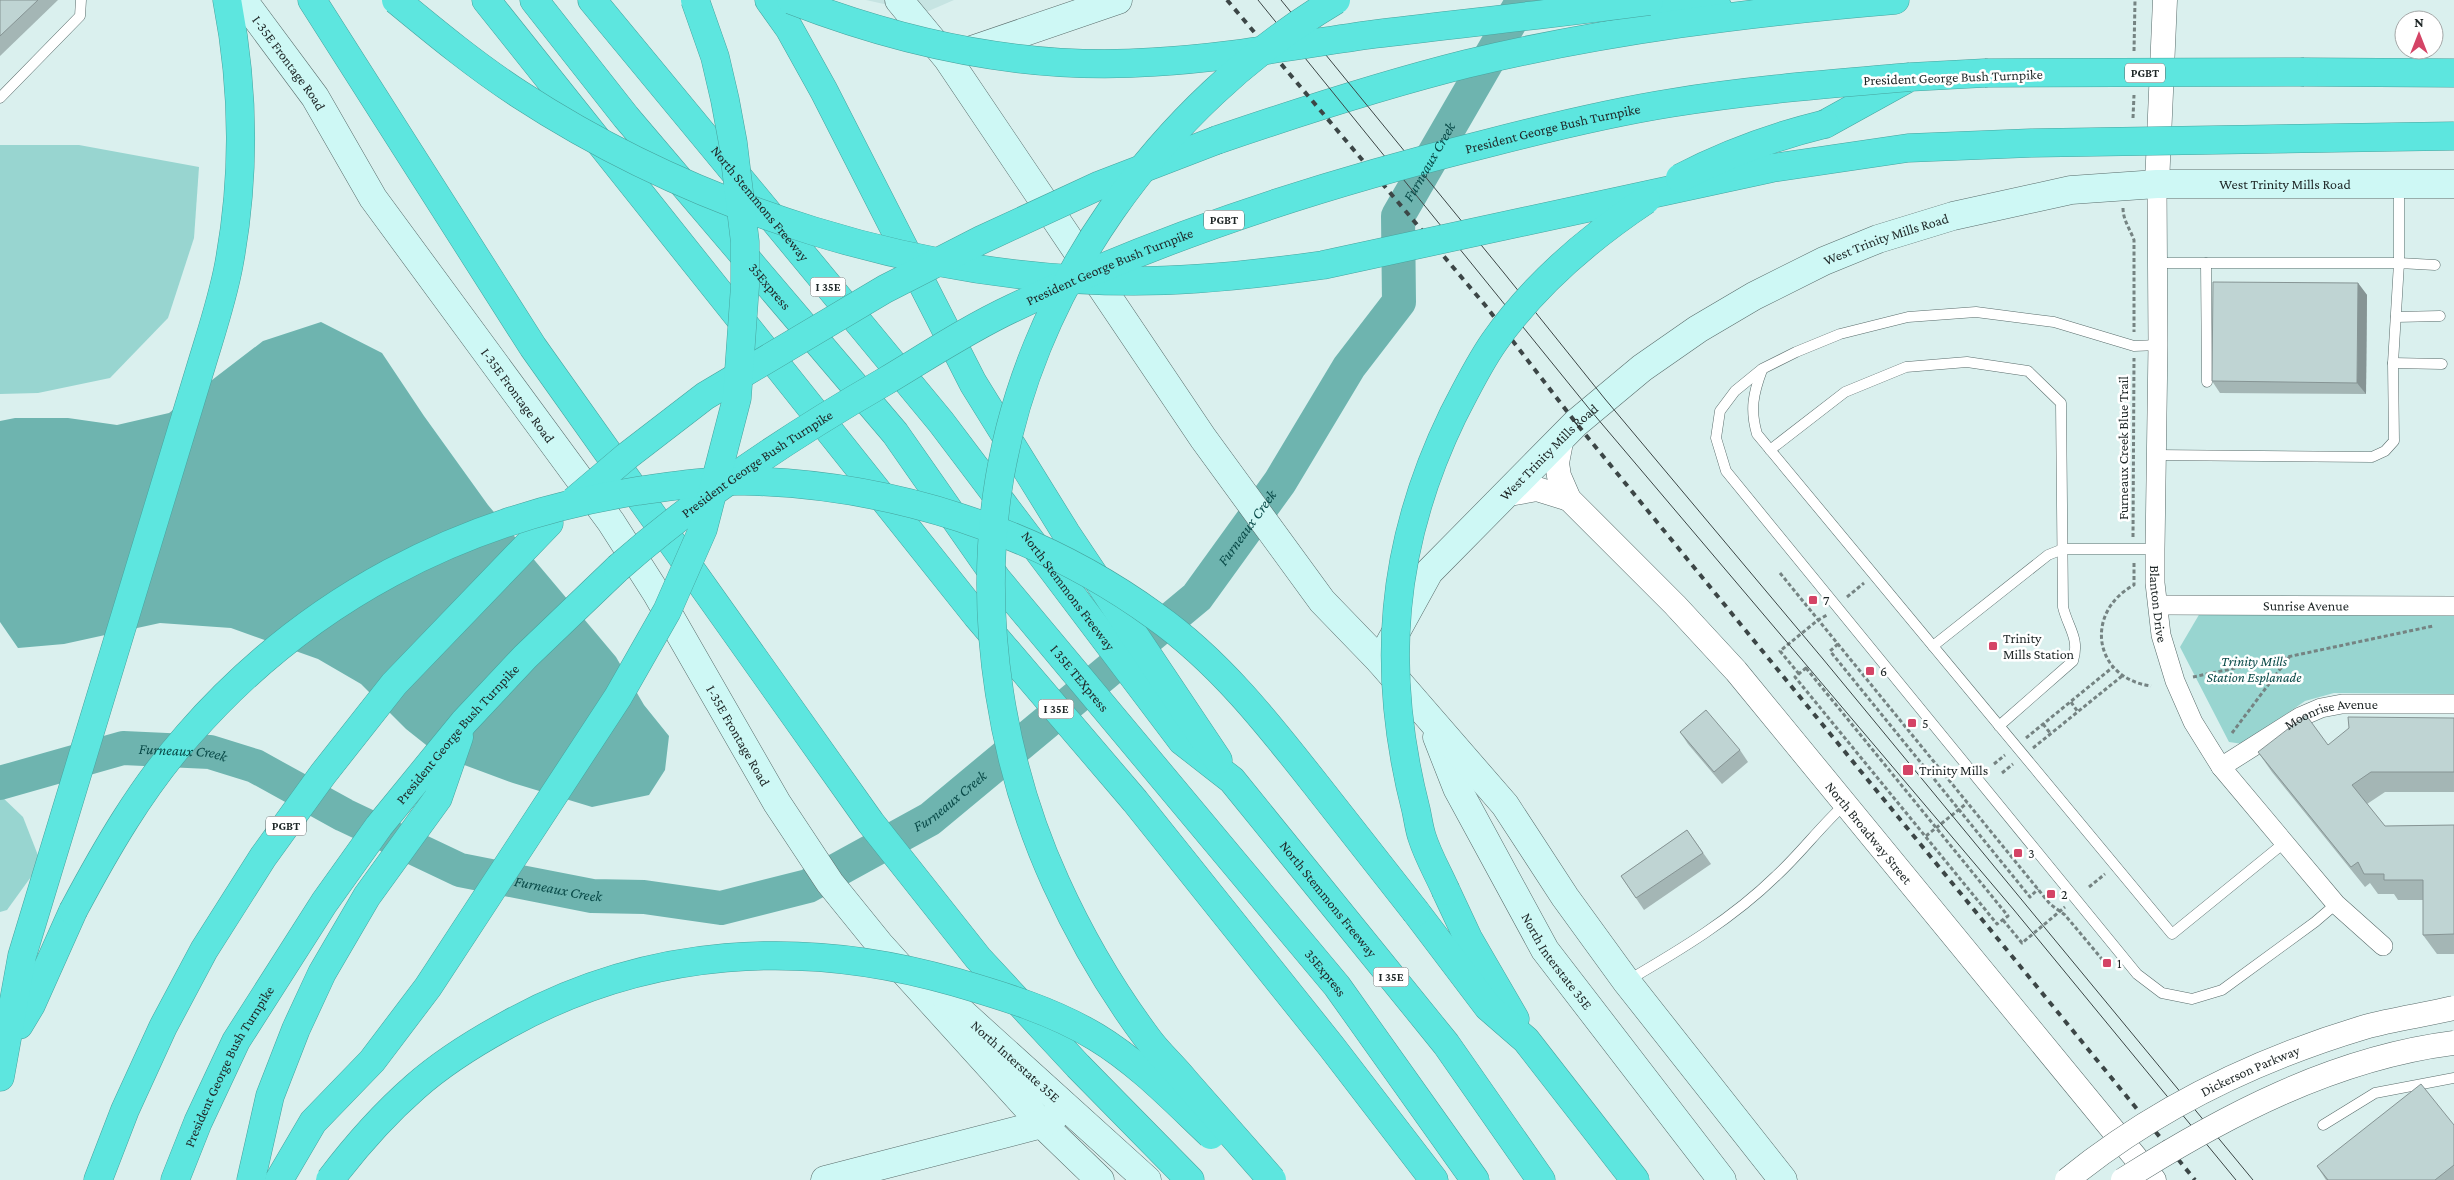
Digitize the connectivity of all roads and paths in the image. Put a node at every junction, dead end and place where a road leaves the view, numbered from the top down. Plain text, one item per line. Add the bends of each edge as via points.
1 (81, 0) edge
2 (227, 0) edge
3 (243, 0) edge
4 (312, 0) edge
5 (396, 0) edge
6 (486, 0) edge
7 (534, 0) edge
8 (592, 0) edge
9 (695, 0) edge
10 (769, 0) edge
11 (791, 0) edge
12 (899, 0) edge
13 (1118, 0) edge
14 (1336, 0) edge
15 (1895, 0) edge
16 (2164, 0) edge
17 (1762, 13) junction
18 (947, 58) junction
19 (2454, 73) edge
20 (1910, 77) junction
21 (0, 98) edge
22 (2454, 136) edge
23 (2156, 184) junction
24 (2399, 184) junction
25 (2454, 184) edge
26 (2123, 217) dead end
27 (2158, 263) junction
28 (2206, 263) junction
29 (2399, 263) junction
30 (2435, 264) dead end
31 (2440, 316) dead end
32 (2396, 317) junction
33 (2134, 321) dead end
34 (2158, 345) junction
35 (2393, 363) junction
36 (2134, 364) dead end
37 (2442, 364) dead end
38 (1762, 369) junction
39 (2207, 382) dead end
40 (1562, 437) junction
41 (1770, 450) junction
42 (2156, 455) junction
43 (1502, 495) junction
44 (1569, 499) junction
45 (2133, 532) dead end
46 (2063, 549) junction
47 (2155, 549) junction
48 (2134, 566) dead end
49 (1780, 573) dead end
50 (1874, 574) junction
51 (997, 578) joint
52 (1847, 597) dead end
53 (2158, 605) junction
54 (2454, 606) edge
55 (1827, 615) dead end
56 (1818, 620) junction
57 (2437, 625) dead end
58 (1838, 644) junction
59 (1933, 646) junction
60 (2290, 656) junction
61 (1380, 661) junction
62 (2113, 667) junction
63 (1799, 674) junction
64 (2122, 676) junction
65 (2192, 678) dead end
66 (2151, 686) dead end
67 (2070, 702) junction
68 (2454, 704) edge
69 (2078, 712) junction
70 (1430, 719) junction
71 (464, 722) junction
72 (2043, 724) junction
73 (1999, 726) junction
74 (2232, 733) dead end
75 (1188, 734) junction
76 (2051, 734) junction
77 (2016, 746) junction
78 (2024, 756) junction
79 (1994, 764) dead end
80 (2222, 767) junction
81 (2002, 773) dead end
82 (1162, 778) joint
83 (777, 802) joint
84 (1968, 802) junction
85 (1844, 805) junction
86 (1959, 810) junction
87 (1936, 828) junction
88 (1926, 836) junction
89 (2284, 843) junction
90 (2115, 866) junction
91 (2089, 887) dead end
92 (2038, 890) junction
93 (2336, 904) junction
94 (2066, 907) dead end
95 (2060, 911) junction
96 (2003, 920) junction
97 (881, 946) junction
98 (2383, 946) dead end
99 (2106, 964) dead end
100 (1626, 981) junction
101 (2454, 1008) edge
102 (1526, 1040) junction
103 (2454, 1043) edge
104 (8, 1044) junction
105 (0, 1077) edge
106 (2454, 1078) edge
107 (1070, 1108) junction
108 (1042, 1124) junction
109 (2323, 1125) dead end
110 (98, 1180) edge
111 (175, 1180) edge
112 (251, 1180) edge
113 (279, 1180) edge
114 (330, 1180) edge
115 (825, 1180) edge
116 (1100, 1180) edge
117 (1148, 1180) edge
118 (1190, 1180) edge
119 (1263, 1180) edge
120 (1272, 1180) edge
121 (1434, 1180) edge
122 (1475, 1180) edge
123 (1541, 1180) edge
124 (1635, 1180) edge
125 (1722, 1180) edge
126 (1783, 1180) edge
127 (2067, 1180) edge
128 (2123, 1180) edge
129 (2154, 1180) edge

1 - 21 lane via 80,16
2 - 104 highway via 238,73 240,126 238,187 229,265 22,956
3 - 83 main road, I-35E Frontage Road via 315,97 372,198 611,522 657,594
4 - 118 highway via 533,347 871,823 978,958
5 - 22 highway, bridge via 519,94 635,160 698,189 802,227 874,247 997,270 1066,278 1200,279 1323,265 1772,168 1908,148
6 - 121 highway, I 35E via 977,616 1134,801 1331,1046
7 - 51 highway, 35Express via 626,117 894,433
8 - 75 highway, North Stemmons Freeway / I 35E via 941,422 1060,577
9 - 113 highway, bridge via 715,58 733,143 745,242 746,286 737,398 703,529 667,611 618,697 428,987 372,1061 313,1122
10 - 75 highway, bridge via 789,28 824,91 973,382
11 - 17 highway, bridge via 882,31 950,48 1027,60 1099,63 1200,59 1374,34 1649,1
12 - 18 main road
13 - 18 main road
14 - 120 highway, bridge via 1250,59 1204,100 1152,156 1092,241 1060,298 1020,397 996,498 992,554 991,612 1010,744 1036,834 1056,882 1114,990 1150,1041
15 - 17 highway, PGBT
16 - 23 street
17 - 110 highway, PGBT, bridge via 1599,37 1466,64 1295,113 1217,140 1100,185 980,240 885,290 705,396 627,456 549,523 394,684 323,774 263,857 204,950 125,1110
18 - 61 main road via 1203,438 1322,601
19 - 20 highway, President George Bush Turnpike / PGBT, bridge via 1995,73
20 - 71 highway, President George Bush Turnpike / PGBT, bridge via 1670,103 1570,122 1440,155 1244,213 1132,256 1011,309 846,404 694,504 574,610
20 - 102 highway, bridge via 1825,124 1771,138 1720,157 1670,183 1589,241 1553,275 1494,341 1473,374 1424,480 1400,582 1395,635 1398,715 1408,782 1422,837 1450,899 1468,938 1505,998
23 - 24 main road, West Trinity Mills Road
23 - 27 street, Blanton Drive
23 - 40 main road, West Trinity Mills Road via 2071,190 2018,200 1934,221 1833,258 1754,296 1698,329 1642,368
24 - 25 main road, West Trinity Mills Road
24 - 29 lane
26 - 33 path via 2134,240
27 - 28 lane
27 - 34 street, Blanton Drive
28 - 29 lane
28 - 39 lane
29 - 30 lane
29 - 32 lane
31 - 32 lane
32 - 35 lane
34 - 38 lane via 2134,346 2054,322 1976,312 1908,317 1840,334
34 - 42 street, Blanton Drive
35 - 37 lane
35 - 42 lane via 2394,441 2385,451 2372,457
36 - 45 path, Furneaux Creek Blue Trail
38 - 41 lane via 1753,394 1752,416 1757,434
38 - 93 lane via 1735,390 1720,411 1716,438 1726,471 2137,974 2169,995 2192,998 2222,990
40 - 43 main road, West Trinity Mills Road
40 - 44 street, North Broadway Street via 1557,463
41 - 46 lane via 1845,392 1906,368 1967,362 2028,371 2061,403
41 - 50 lane
42 - 47 street, Blanton Drive
43 - 44 street, North Broadway Street via 1537,489
43 - 61 main road, West Trinity Mills Road via 1429,572
44 - 85 street, North Broadway Street via 1736,671
46 - 47 lane
46 - 59 lane via 2048,555
46 - 73 lane via 2063,607 2067,624 2076,637 2073,661
47 - 53 street, Blanton Drive
48 - 62 path via 2134,585 2116,597 2104,616 2101,637
49 - 56 path
50 - 52 path
50 - 59 lane
51 - 82 highway, I 35E TEXpress
53 - 54 street, Sunrise Avenue
53 - 80 street, Blanton Drive via 2161,635 2176,681 2193,722
55 - 56 path
56 - 58 path
56 - 63 path via 1780,651
57 - 60 path
58 - 84 path
58 - 86 path via 1830,651
59 - 73 lane
60 - 65 path
60 - 74 path
61 - 70 main road
62 - 64 path
62 - 67 path
63 - 87 path via 1806,668
63 - 88 path via 1795,676
64 - 66 path via 2140,685
64 - 69 path
67 - 69 path
67 - 72 path
68 - 80 street, Moonrise Avenue via 2342,704 2321,708 2300,717
69 - 76 path
70 - 100 main road via 1505,805 1565,897
70 - 125 main road, North Interstate 35E via 1457,788 1545,950
71 - 111 highway, President George Bush Turnpike / PGBT via 379,826 324,903 236,1041
71 - 112 highway via 438,798 367,896 322,973 270,1096
72 - 76 path
72 - 77 path
73 - 77 lane
75 - 123 highway, North Stemmons Freeway / I 35E via 1232,780 1446,1044
76 - 78 path
77 - 78 lane
77 - 79 path
78 - 81 path
78 - 90 lane
80 - 89 street, Blanton Drive
82 - 122 highway, 35Express via 1337,986
83 - 97 main road, North Interstate 35E via 830,883
84 - 86 path
84 - 92 path
85 - 100 lane via 1776,876 1732,915
85 - 129 street, North Broadway Street
86 - 87 path
86 - 92 path via 2030,896
87 - 88 path
87 - 96 path via 2008,916
88 - 96 path via 1997,924
89 - 90 lane via 2172,934
89 - 93 street, Blanton Drive
90 - 91 path
92 - 95 path
93 - 98 street, Blanton Drive
94 - 95 path
95 - 96 path via 2022,943
95 - 99 path
97 - 107 main road, North Interstate 35E via 968,1015
97 - 108 main road, North Interstate 35E
100 - 126 main road
101 - 127 street, Dickerson Parkway, bridge via 2366,1027 2252,1067 2163,1113
102 - 104 highway, bridge via 1488,1007 1248,703 1199,652 1160,619 1066,561 944,513 847,490 744,481 694,484 609,496 507,521 405,564 306,626 229,692 188,735 132,808 101,857 31,1005
102 - 124 highway
103 - 128 street, bridge via 2374,1060 2280,1092 2189,1139
104 - 105 highway
106 - 109 lane via 2375,1092
107 - 108 main road
107 - 117 main road, North Interstate 35E
108 - 115 main road
108 - 116 main road, North Interstate 35E
114 - 119 highway, bridge via 362,1140 415,1087 447,1061 527,1014 570,994 666,965 767,955 811,955 894,966 981,990 1066,1021 1129,1061

